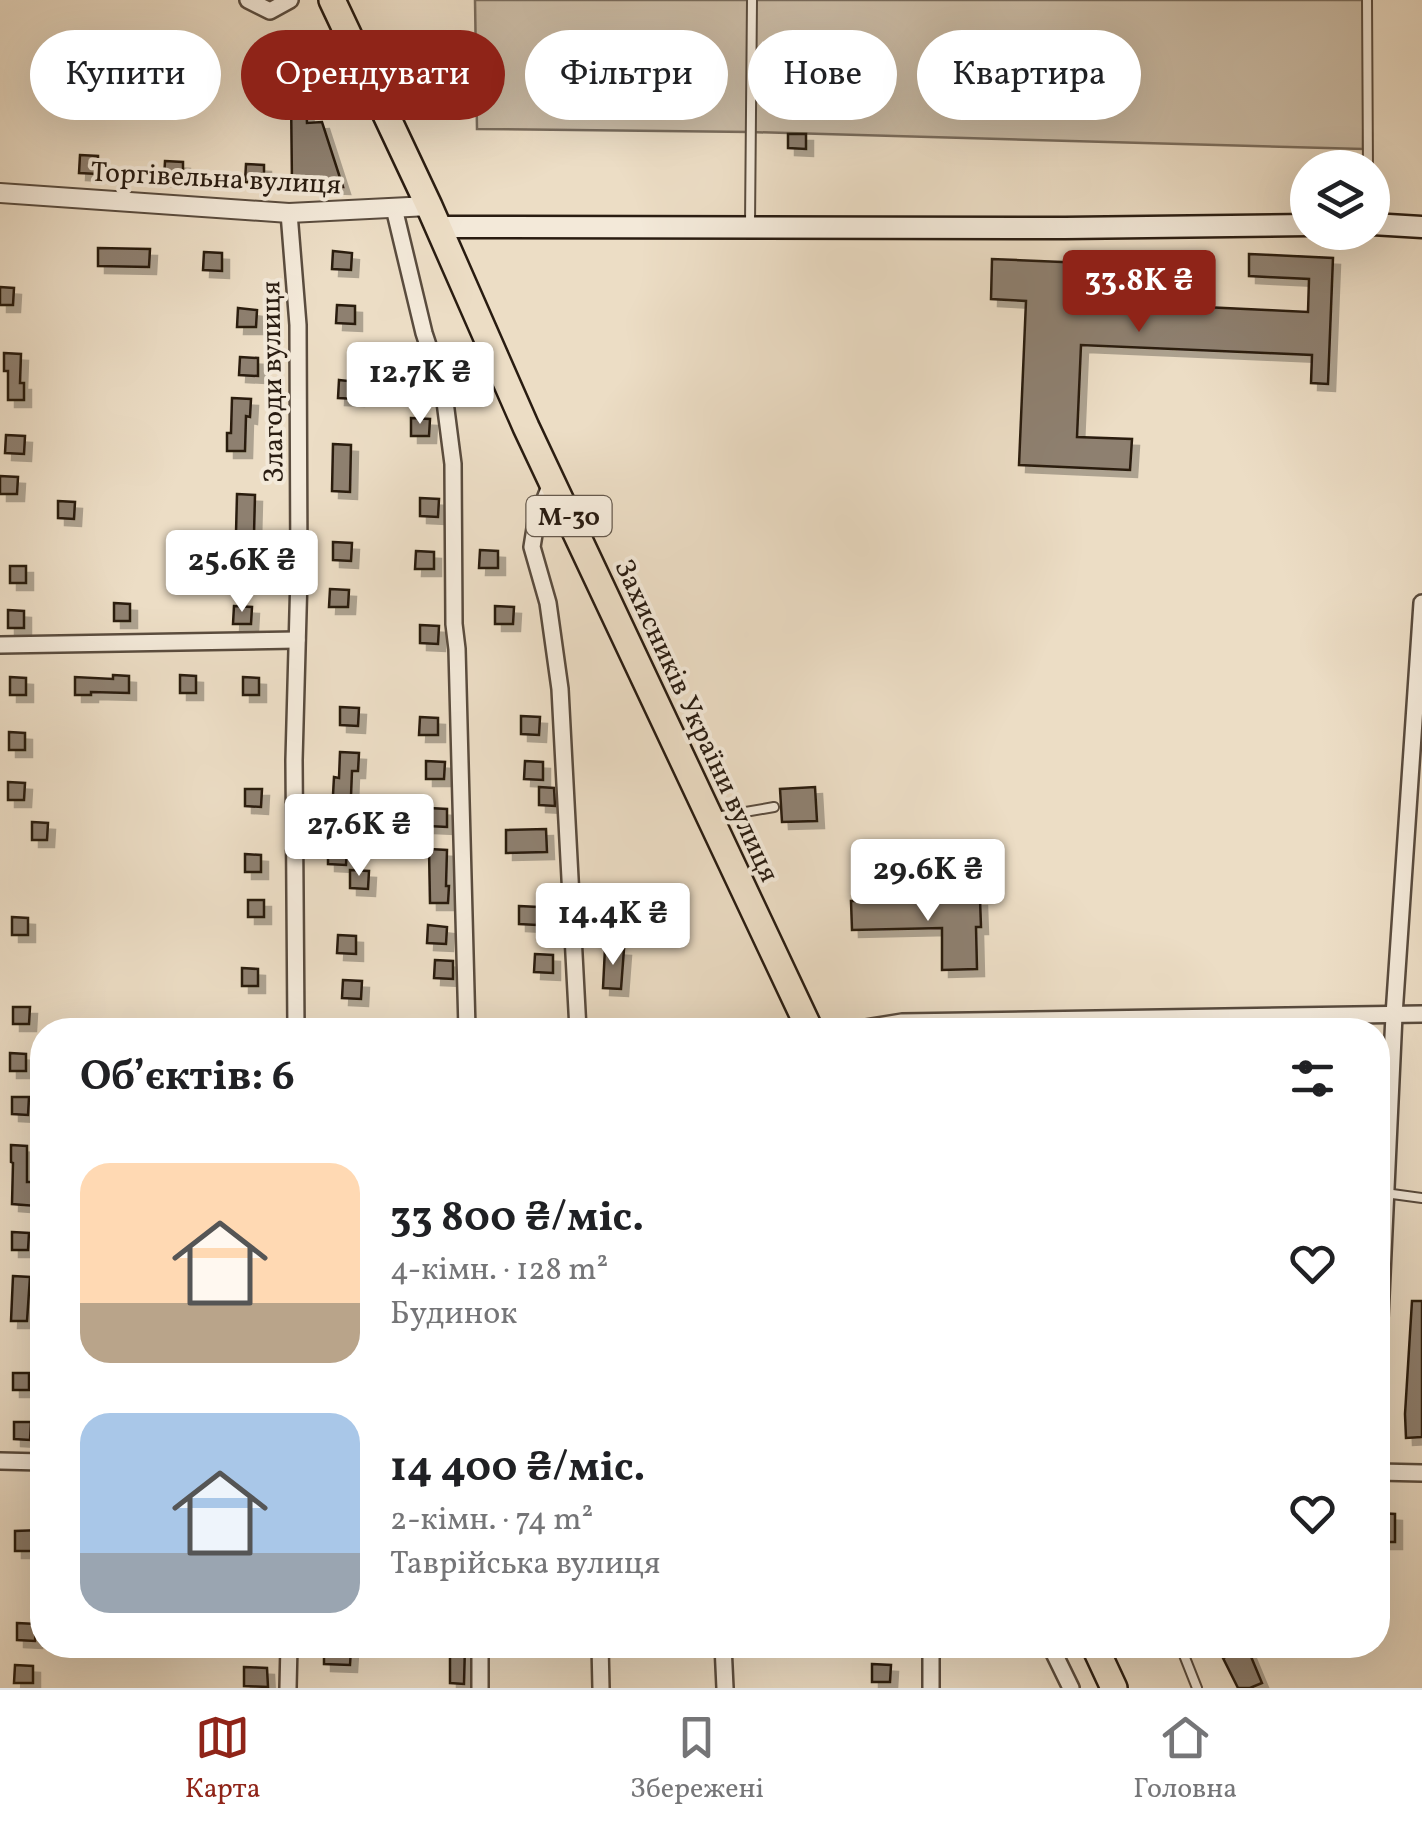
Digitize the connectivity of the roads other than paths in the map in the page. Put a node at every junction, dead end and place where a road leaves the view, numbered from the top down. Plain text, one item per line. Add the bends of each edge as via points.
1 (248, 0) edge
2 (290, 0) edge
3 (332, 0) edge
4 (752, 0) edge
5 (1367, 0) edge
6 (1368, 150) edge
7 (0, 193) edge
8 (394, 208) junction
9 (289, 214) junction
10 (433, 217) junction
11 (1290, 224) edge
12 (1390, 225) edge
13 (1422, 227) edge
14 (750, 228) junction
15 (552, 482) junction
16 (1422, 604) edge
17 (297, 640) junction
18 (0, 644) edge
19 (774, 807) dead end
20 (712, 818) junction
21 (1422, 1014) edge
22 (1394, 1015) junction
23 (296, 1018) edge
24 (468, 1018) edge
25 (577, 1018) edge
26 (804, 1018) edge
27 (1260, 1018) edge
28 (1390, 1104) edge
29 (1390, 1194) edge
30 (1422, 1198) edge
31 (0, 1462) edge
32 (30, 1462) edge
33 (1390, 1472) edge
34 (1422, 1473) edge
35 (289, 1658) edge
36 (480, 1658) edge
37 (600, 1658) edge
38 (724, 1658) edge
39 (932, 1658) edge
40 (1056, 1658) edge
41 (1100, 1658) edge
42 (1185, 1658) edge
43 (288, 1688) edge
44 (480, 1688) edge
45 (601, 1688) edge
46 (725, 1688) edge
47 (932, 1688) edge
48 (1071, 1688) edge
49 (1114, 1688) edge
50 (1197, 1688) edge

1 - 2 street via 270,11
3 - 10 highway, Захисників України вулиця / М-30
4 - 14 lane
5 - 6 lane
7 - 9 street, Торгівельна вулиця
8 - 9 street, Торгівельна вулиця
8 - 10 street, Торгівельна вулиця
8 - 24 street via 444,394 453,464
9 - 17 street, Злагоди вулиця via 298,324
10 - 14 main road
10 - 15 highway, Захисників України вулиця / М-30
11 - 14 main road
12 - 13 main road
15 - 20 highway, Захисників України вулиця / М-30
15 - 25 street via 532,547 560,688
16 - 22 street
17 - 18 street
17 - 23 street, Злагоди вулиця
19 - 20 lane
20 - 26 highway, Захисників України вулиця / М-30
21 - 22 street
22 - 27 street
22 - 28 street
29 - 30 lane
31 - 32 street
33 - 34 street
35 - 43 street
36 - 44 street
37 - 45 street
38 - 46 street
39 - 47 street
40 - 48 street
41 - 49 highway
42 - 50 lane

